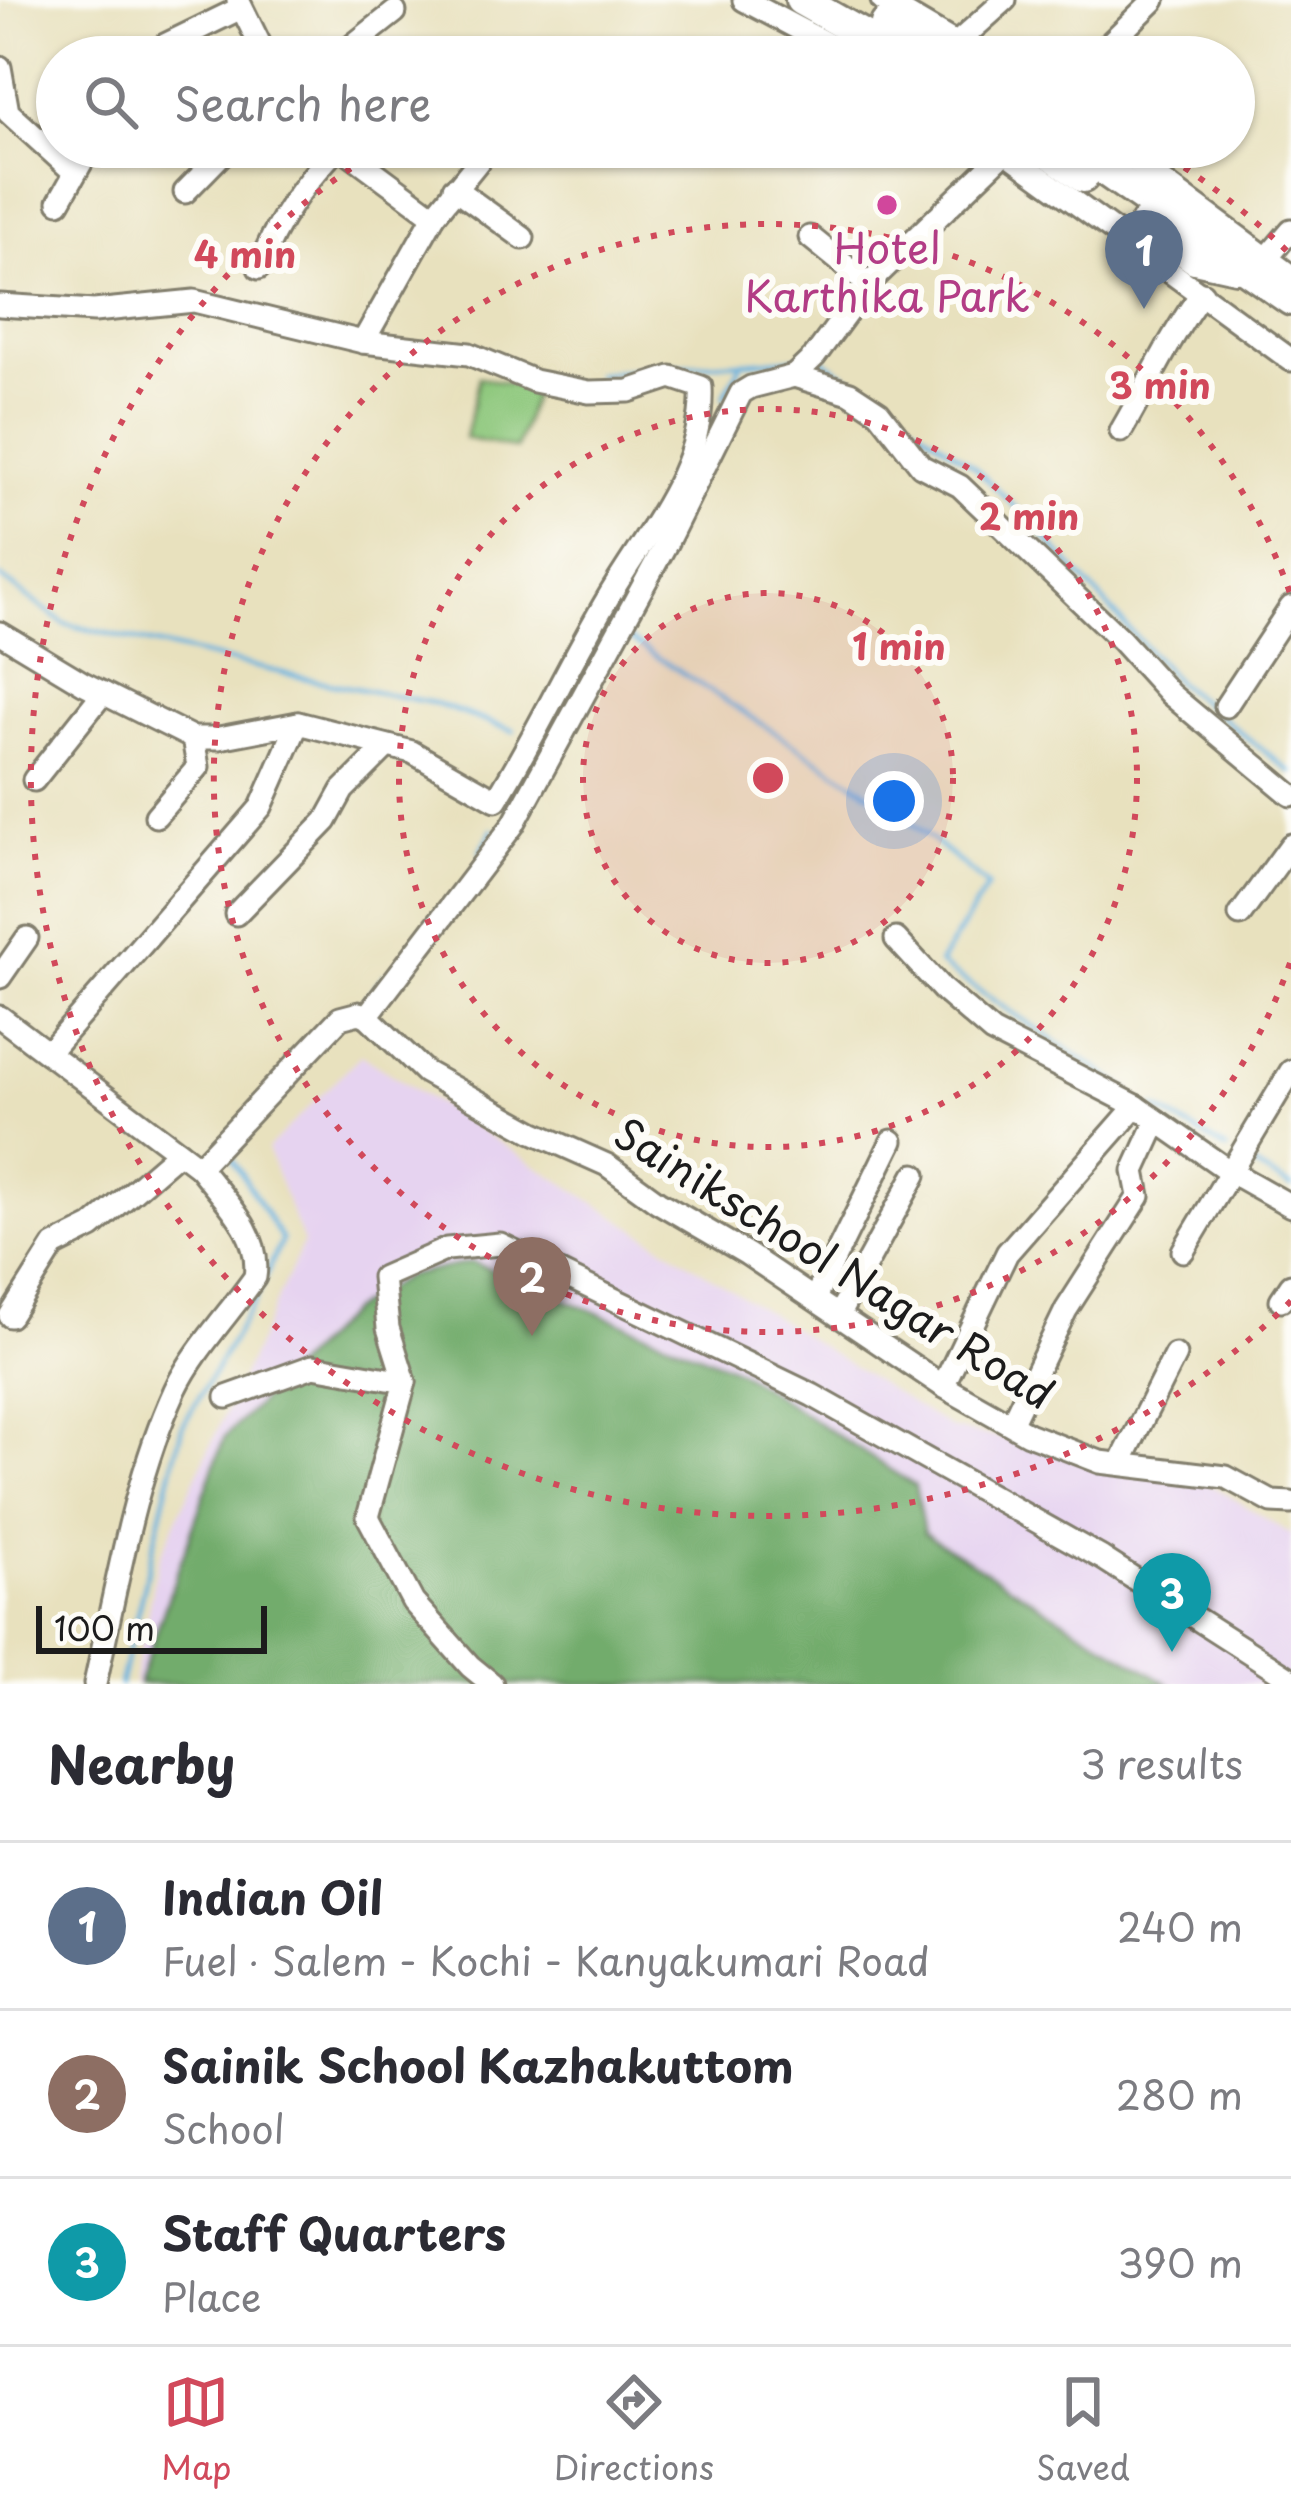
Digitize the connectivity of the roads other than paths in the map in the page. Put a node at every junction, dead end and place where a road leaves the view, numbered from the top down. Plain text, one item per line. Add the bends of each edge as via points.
1 (745, 0) edge
2 (801, 0) edge
3 (844, 0) edge
4 (1006, 0) edge
5 (1154, 0) edge
6 (893, 3) edge
7 (239, 4) edge
8 (394, 12) dead end
9 (187, 34) joint
10 (183, 36) edge
11 (255, 36) edge
12 (364, 36) edge
13 (813, 36) edge
14 (865, 36) edge
15 (918, 36) edge
16 (931, 36) edge
17 (964, 36) edge
18 (1117, 36) edge
19 (0, 67) edge
20 (4, 114) edge
21 (36, 141) edge
22 (69, 168) edge
23 (78, 168) edge
24 (208, 168) edge
25 (320, 168) edge
26 (368, 168) edge
27 (472, 168) edge
28 (984, 168) edge
29 (1029, 168) edge
30 (1071, 168) edge
31 (1101, 168) edge
32 (1141, 168) edge
33 (75, 173) junction
34 (454, 188) junction
35 (185, 192) dead end
36 (59, 202) dead end
37 (434, 216) junction
38 (1291, 230) edge
39 (810, 237) dead end
40 (523, 238) dead end
41 (1257, 263) junction
42 (259, 268) dead end
43 (1291, 276) edge
44 (868, 284) junction
45 (1202, 293) junction
46 (1291, 300) edge
47 (0, 304) edge
48 (363, 342) junction
49 (1291, 359) edge
50 (794, 376) junction
51 (1120, 431) dead end
52 (1291, 608) edge
53 (0, 633) edge
54 (103, 693) junction
55 (1226, 706) dead end
56 (298, 723) junction
57 (193, 738) junction
58 (387, 746) junction
59 (34, 779) dead end
60 (1291, 795) edge
61 (156, 816) dead end
62 (1291, 845) edge
63 (236, 914) dead end
64 (1240, 915) dead end
65 (27, 938) dead end
66 (896, 939) dead end
67 (0, 977) edge
68 (367, 1016) junction
69 (0, 1017) edge
70 (48, 1053) junction
71 (1291, 1071) edge
72 (1136, 1106) junction
73 (1157, 1120) junction
74 (892, 1141) dead end
75 (179, 1152) junction
76 (199, 1167) junction
77 (1229, 1171) junction
78 (915, 1175) dead end
79 (1291, 1206) edge
80 (1184, 1251) dead end
81 (815, 1298) junction
82 (839, 1314) junction
83 (10, 1316) dead end
84 (1175, 1355) dead end
85 (404, 1382) junction
86 (943, 1386) junction
87 (227, 1397) dead end
88 (1011, 1424) junction
89 (1120, 1464) junction
90 (1290, 1502) edge
91 (1291, 1679) edge
92 (95, 1684) edge
93 (492, 1684) edge

1 - 13 street
2 - 14 highway
3 - 15 highway
4 - 17 street
5 - 18 street
6 - 16 street
7 - 9 street
7 - 11 street
8 - 12 street
9 - 10 street
19 - 20 street
20 - 21 street
22 - 33 street
23 - 33 street
24 - 35 street
25 - 42 street via 272,233
26 - 37 street
27 - 34 street
28 - 44 street
29 - 45 street
30 - 41 highway via 1195,258
31 - 41 highway via 1203,238
32 - 41 street
33 - 36 street
34 - 37 street
34 - 40 street
37 - 48 street
38 - 41 street
39 - 44 street
41 - 43 street
41 - 46 highway
44 - 50 street
45 - 49 street
45 - 51 street
47 - 48 street via 94,311 194,301
48 - 58 street via 469,354 534,381 589,392 629,391 671,377 701,387 698,436 661,515 496,800
50 - 60 street via 879,412 921,466 960,486 1170,694
50 - 68 street via 741,393 514,825
52 - 55 street
53 - 54 street
54 - 57 street
54 - 59 street
56 - 57 street
56 - 58 street
56 - 70 street via 261,807
57 - 61 street via 198,767
58 - 63 street
62 - 64 street
65 - 67 street
66 - 72 street via 992,1032
68 - 76 street via 340,1018
68 - 81 street, Sainikschool Nagar Road via 425,1072 608,1165
69 - 70 street
70 - 75 street
71 - 77 street
72 - 73 street
72 - 86 street via 1007,1253
73 - 77 street
73 - 88 street via 1134,1171 1139,1196 1066,1310
74 - 81 street
75 - 76 street
75 - 83 street via 92,1227 54,1246
76 - 92 street via 252,1240 255,1277 177,1386 154,1442
77 - 79 street
77 - 80 street
78 - 82 street
81 - 82 street, Sainikschool Nagar Road
82 - 86 street, Sainikschool Nagar Road
84 - 89 street
85 - 87 street via 313,1366
85 - 91 street via 383,1277 447,1250 500,1244 819,1399 1102,1558
85 - 93 street via 368,1517 413,1602
86 - 88 street, Sainikschool Nagar Road
88 - 89 street, Sainikschool Nagar Road
89 - 90 street, Sainikschool Nagar Road via 1226,1477 1272,1502

